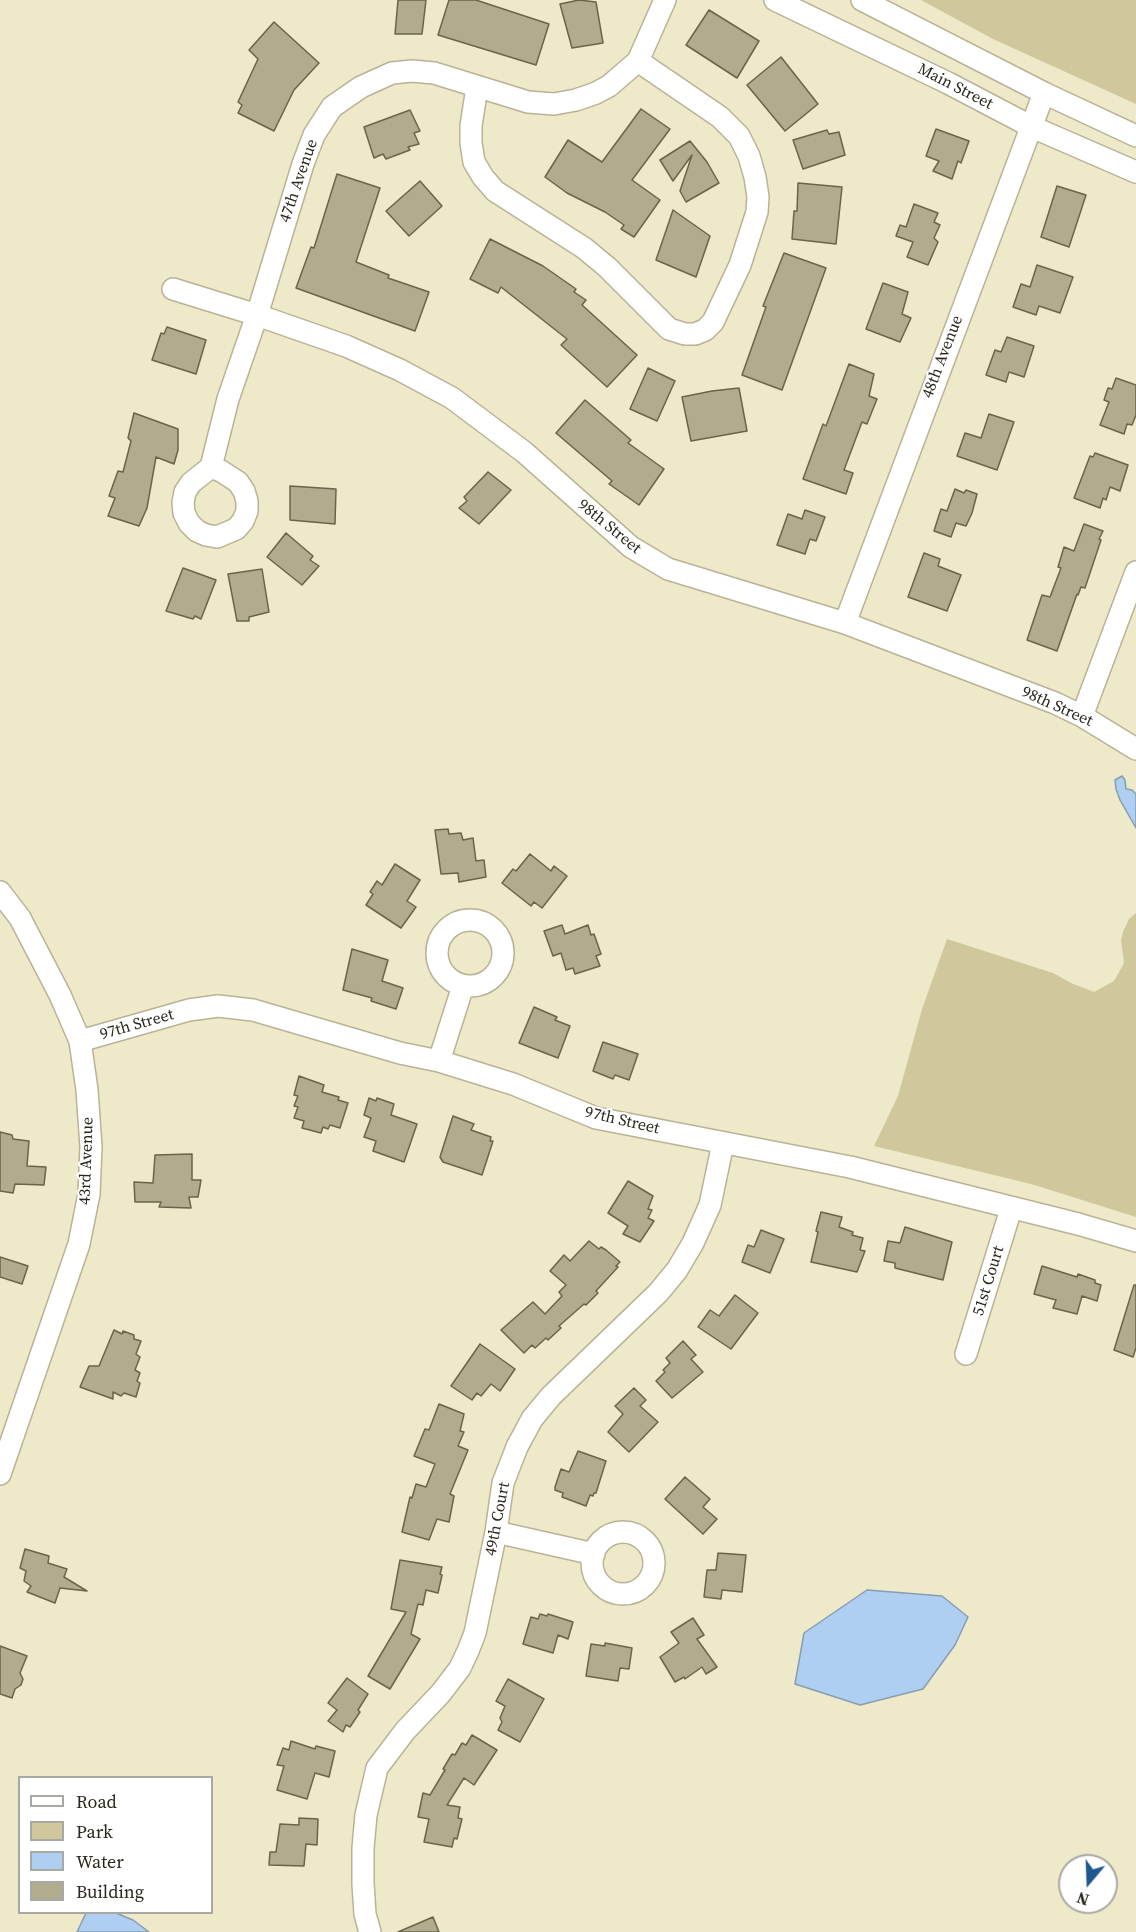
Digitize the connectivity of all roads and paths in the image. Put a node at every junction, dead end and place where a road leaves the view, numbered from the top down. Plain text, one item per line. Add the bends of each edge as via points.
1 (665, 0) edge
2 (775, 0) edge
3 (862, 0) edge
4 (638, 61) junction
5 (477, 87) junction
6 (1044, 93) junction
7 (1030, 126) junction
8 (1136, 136) edge
9 (1136, 172) edge
10 (173, 289) dead end
11 (257, 315) junction
12 (211, 467) dead end
13 (1136, 572) edge
14 (845, 623) junction
15 (1082, 716) junction
16 (1136, 749) edge
17 (0, 892) edge
18 (464, 986) dead end
19 (80, 1041) junction
20 (440, 1061) junction
21 (723, 1143) junction
22 (1011, 1209) junction
23 (1136, 1241) edge
24 (966, 1354) dead end
25 (0, 1474) edge
26 (496, 1532) junction
27 (594, 1554) dead end
28 (370, 1932) edge

1 - 4 street, 47th Avenue
2 - 7 street, Main Street
3 - 6 street
4 - 5 street, 47th Avenue via 596,93 554,104 528,102
4 - 5 street via 720,117 738,136 755,177 757,212 740,265 713,322 695,334 669,329 584,248 495,191 474,162 471,126
5 - 11 street, 47th Avenue via 412,71 392,74 361,87 332,107 314,135 303,164
6 - 7 street, 48th Avenue
6 - 8 street
7 - 9 street, Main Street
7 - 14 street, 48th Avenue
10 - 11 street, 98th Street
11 - 12 street, 47th Avenue via 228,399
11 - 14 street, 98th Street via 374,358 452,398 524,452 631,547 668,569
13 - 15 street
14 - 15 street, 98th Street
15 - 16 street, 98th Street
17 - 19 street, 43rd Avenue via 20,918
18 - 20 street
19 - 20 street, 97th Street via 189,1010 218,1006 253,1010
19 - 25 street, 43rd Avenue via 91,1147 89,1194 79,1244
20 - 21 street, 97th Street via 513,1084 596,1118
21 - 22 street, 97th Street via 850,1167
21 - 26 street, 49th Court via 710,1205 677,1270 532,1419 503,1483
22 - 23 street, 97th Street
22 - 24 street, 51st Court
26 - 27 street
26 - 28 street, 49th Court via 475,1633 460,1668 377,1768 363,1848 364,1904

